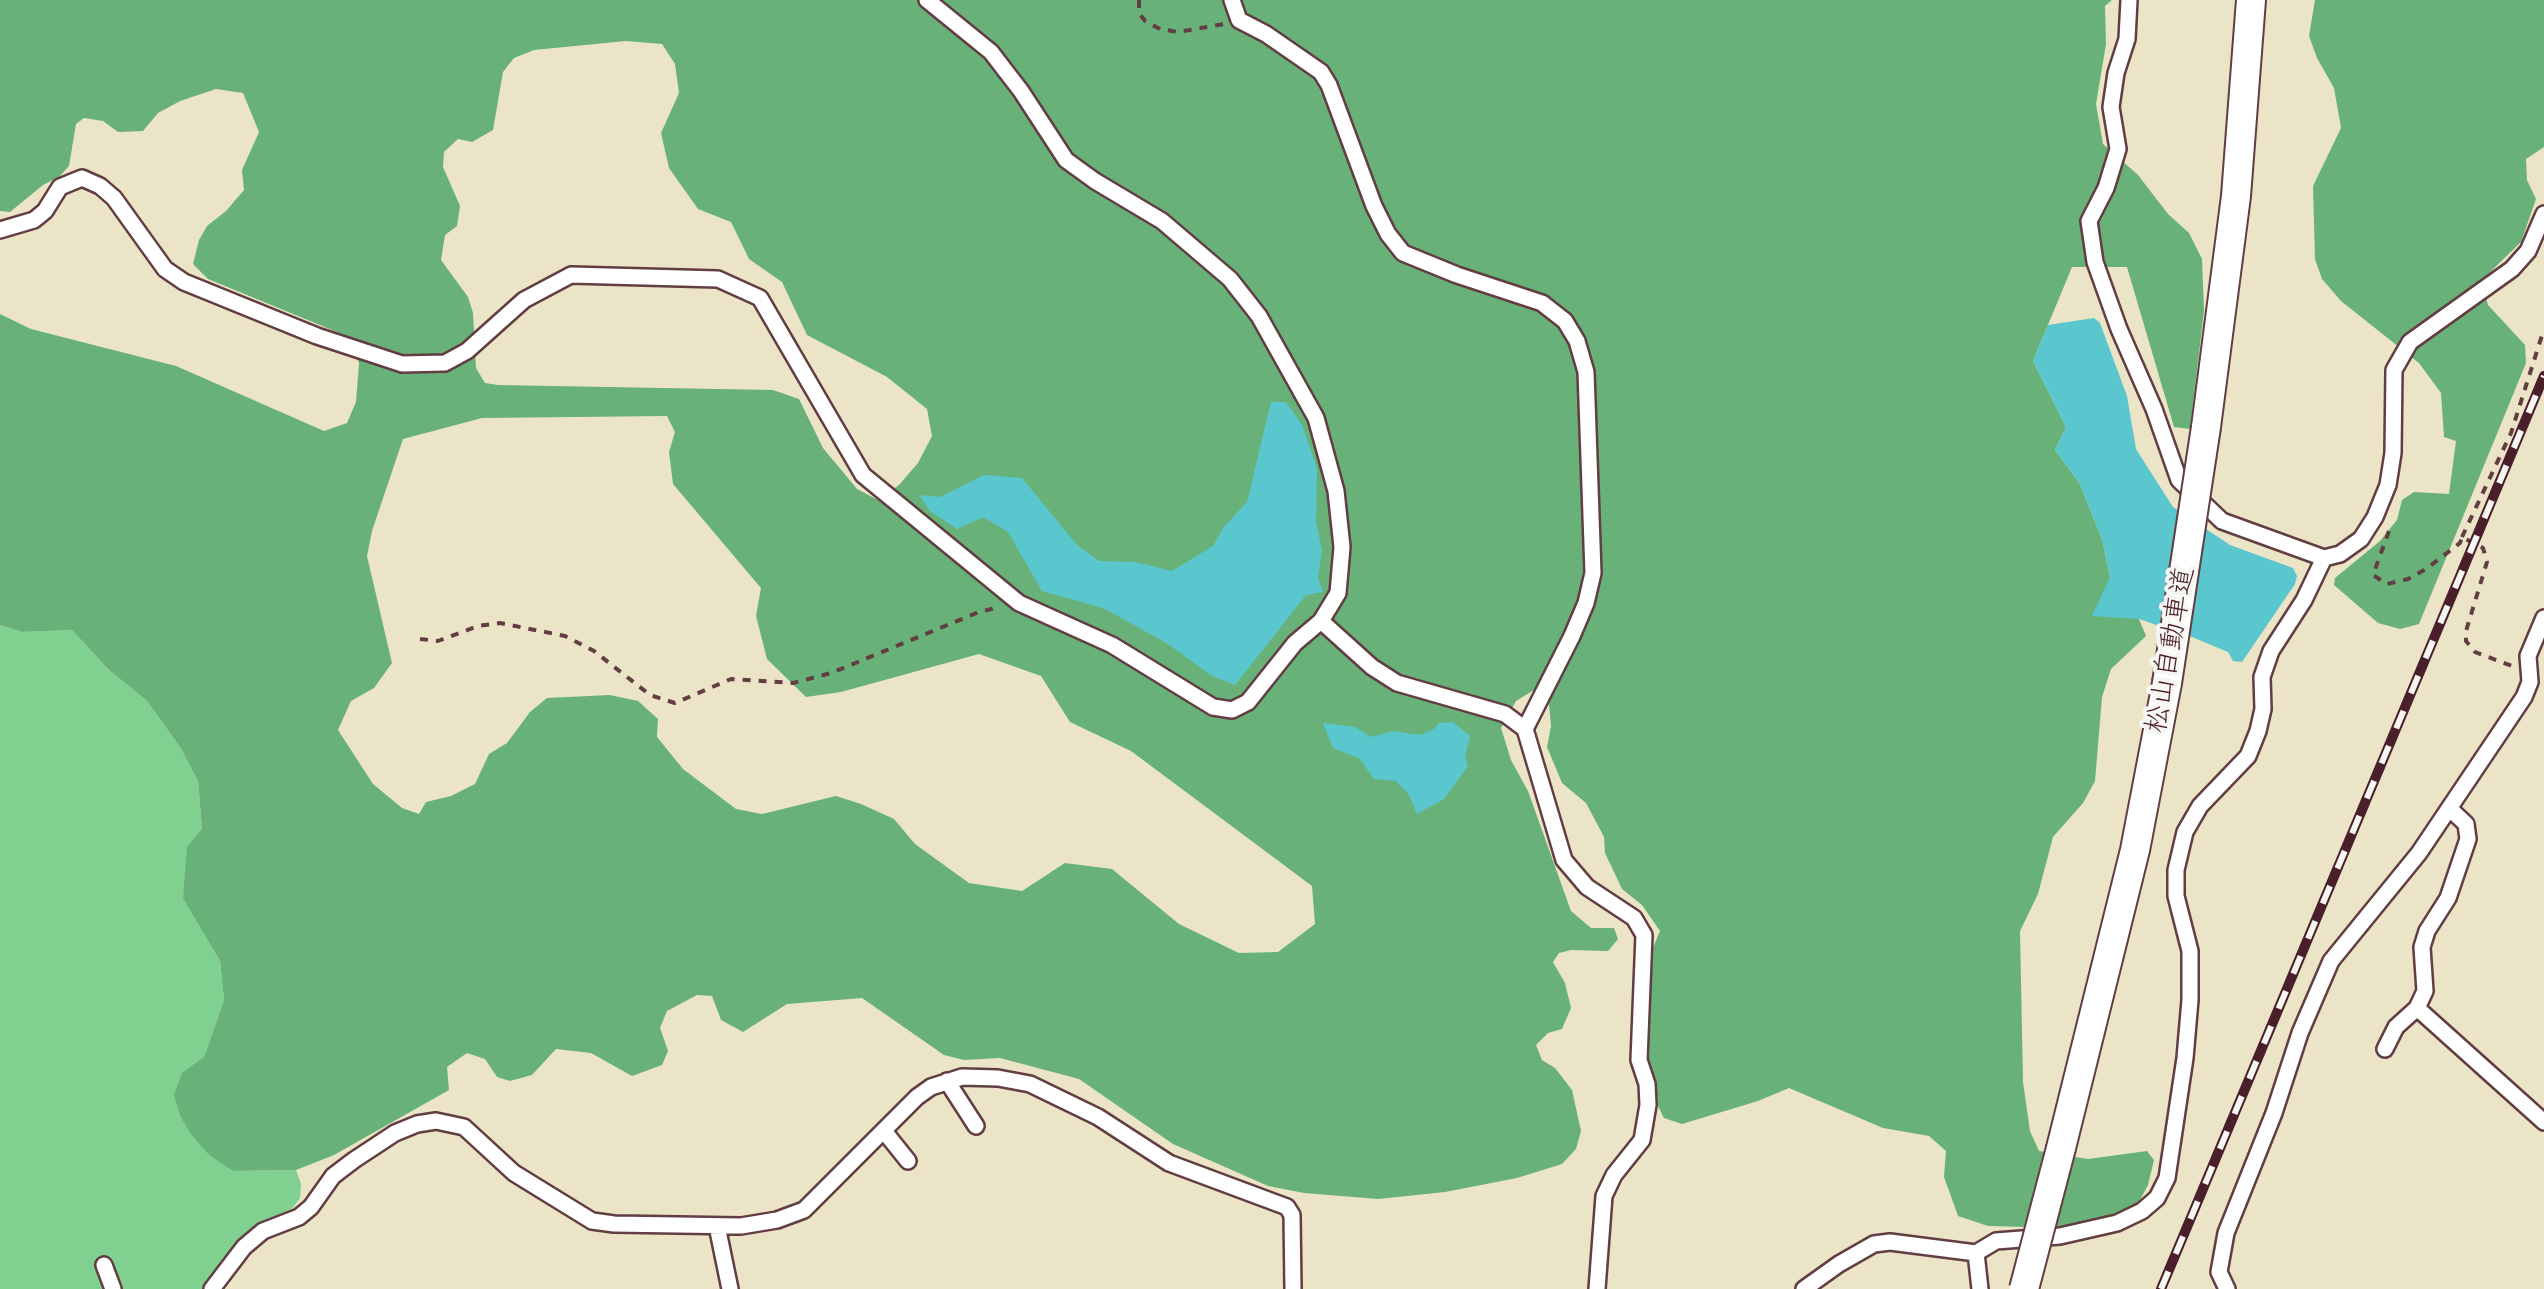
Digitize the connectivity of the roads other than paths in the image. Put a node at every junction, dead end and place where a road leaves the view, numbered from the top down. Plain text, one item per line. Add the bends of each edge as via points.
1 (927, 0) edge
2 (1232, 0) edge
3 (2129, 0) edge
4 (2251, 0) edge
5 (2544, 214) edge
6 (0, 230) edge
7 (2324, 558) junction
8 (2544, 618) edge
9 (1322, 621) junction
10 (2537, 684) edge
11 (1525, 729) junction
12 (2450, 808) junction
13 (2417, 1008) junction
14 (2385, 1049) dead end
15 (946, 1081) junction
16 (2544, 1122) edge
17 (976, 1126) dead end
18 (884, 1131) junction
19 (908, 1161) dead end
20 (717, 1226) junction
21 (1976, 1253) junction
22 (104, 1265) dead end
23 (114, 1289) edge
24 (212, 1289) edge
25 (730, 1289) edge
26 (1293, 1289) edge
27 (1597, 1289) edge
28 (1804, 1289) edge
29 (1980, 1289) edge
30 (2024, 1289) edge
31 (2227, 1289) edge

1 - 9 street via 990,52 1066,160 1162,222 1230,279 1259,316 1316,418 1336,491 1338,593
2 - 11 street via 1239,20 1321,72 1374,206 1404,253 1542,303 1576,341 1586,372 1593,573 1572,636
3 - 7 street via 2111,107 2118,149 2088,221 2094,262 2179,480 2222,522
4 - 30 highway, 松山自動車道, bridge via 2236,196 2167,683 2130,868
5 - 7 street via 2512,269 2410,342 2394,370 2388,485 2361,540
6 - 9 street via 34,220 60,187 82,178 114,198 165,269 184,282 317,336 414,365 445,363 467,352 524,300 571,275 718,280 760,298 863,475 1019,603 1112,644 1213,707 1232,710 1248,702 1295,643
7 - 21 street via 2271,650 2248,756 2200,806 2185,832 2176,896 2190,951 2190,1000 2166,1178 2157,1198 2118,1223 1996,1241
8 - 10 street via 2528,656
9 - 11 street via 1396,683 1505,714
10 - 12 street
11 - 27 street via 1564,860 1587,886 1634,918 1644,935 1639,1060 1648,1105 1642,1140 1604,1196
12 - 13 street via 2466,824 2468,838 2422,947 2424,992
12 - 31 street via 2331,961 2226,1232 2218,1272
13 - 14 street via 2396,1026
13 - 16 street
15 - 17 street
15 - 18 street via 917,1097
15 - 26 street via 1030,1084 1098,1117 1168,1164 1286,1207 1292,1215
18 - 19 street
18 - 20 street via 804,1210
20 - 24 street via 592,1221 514,1172 464,1127 436,1121 396,1133 354,1160 311,1207 244,1247
20 - 25 street
21 - 28 street via 1874,1244
21 - 29 street
22 - 23 street

